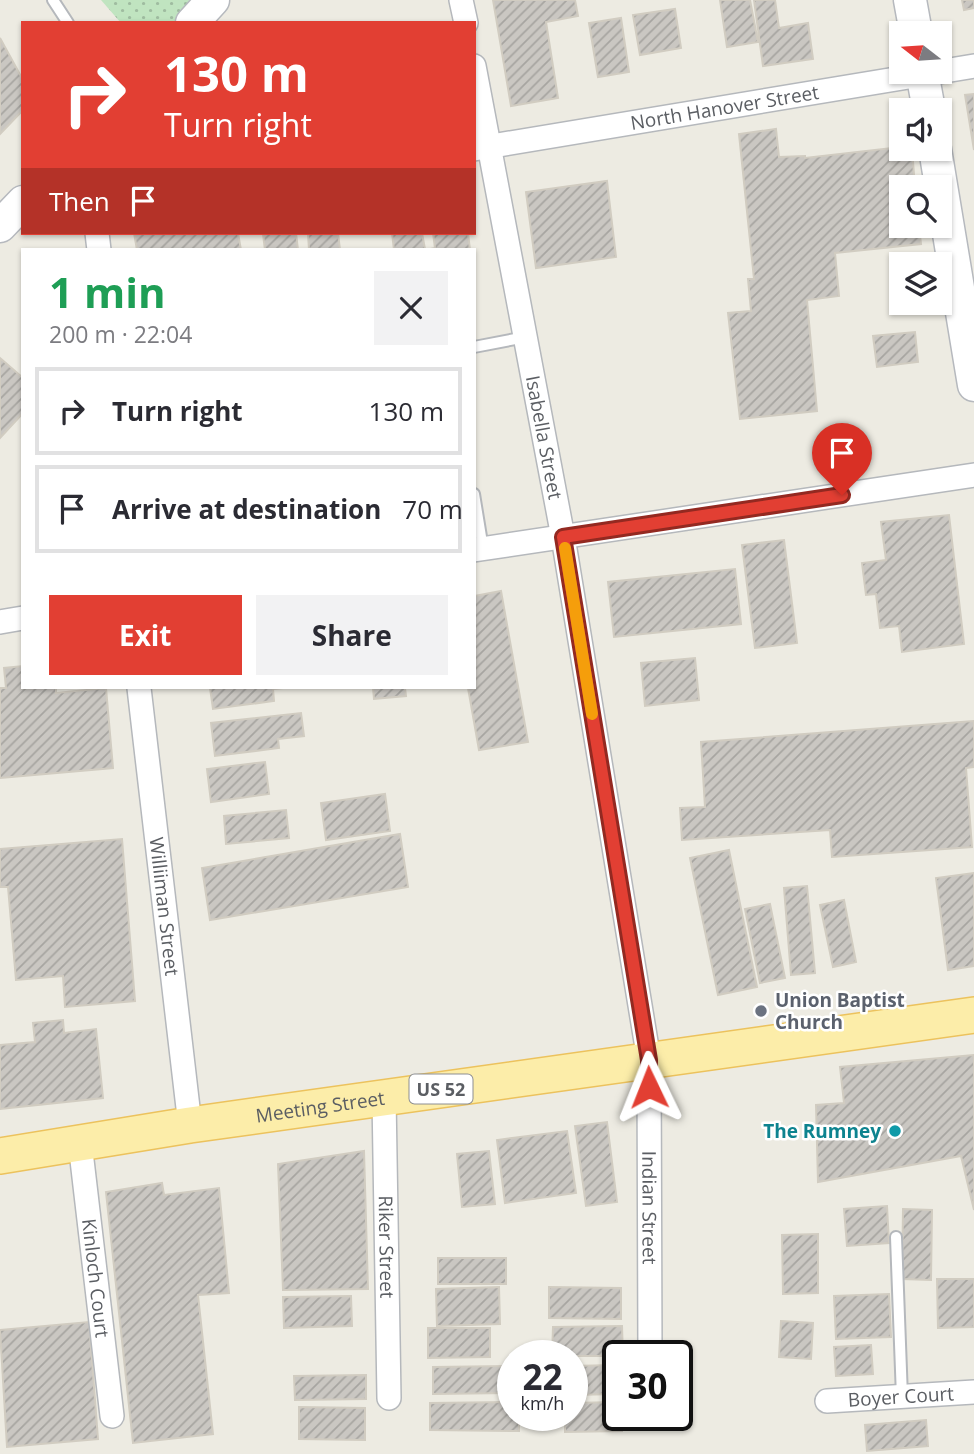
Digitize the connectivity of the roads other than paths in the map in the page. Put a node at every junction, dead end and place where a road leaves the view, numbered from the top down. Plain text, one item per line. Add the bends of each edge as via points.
1 (53, 0) edge
2 (213, 0) edge
3 (461, 0) edge
4 (910, 0) edge
5 (67, 21) edge
6 (194, 21) edge
7 (466, 21) edge
8 (914, 21) edge
9 (974, 66) edge
10 (952, 69) edge
11 (889, 79) edge
12 (476, 86) edge
13 (482, 148) edge
14 (937, 161) edge
15 (21, 204) edge
16 (0, 226) edge
17 (526, 337) junction
18 (476, 346) edge
19 (974, 385) edge
20 (974, 475) edge
21 (476, 512) edge
22 (563, 537) junction
23 (479, 550) edge
24 (21, 618) edge
25 (0, 622) edge
26 (139, 689) edge
27 (974, 1015) edge
28 (649, 1060) junction
29 (384, 1097) junction
30 (190, 1125) junction
31 (80, 1143) junction
32 (0, 1156) edge
33 (896, 1237) dead end
34 (650, 1340) edge
35 (974, 1392) edge
36 (902, 1397) junction
37 (389, 1398) dead end
38 (827, 1401) dead end
39 (112, 1416) dead end

1 - 5 lane
2 - 6 street
3 - 7 street
4 - 8 street
9 - 10 street, North Hanover Street
11 - 13 street, North Hanover Street
12 - 13 street, Isabella Street
13 - 17 street, Isabella Street
14 - 19 street
15 - 16 street
17 - 18 lane
17 - 22 street, Isabella Street
20 - 22 street
21 - 23 lane
22 - 23 street
22 - 28 street, Isabella Street
24 - 25 street
26 - 30 street, Williiman Street
27 - 28 main road, Meeting Street / US 52
28 - 29 main road, Meeting Street / US 52
28 - 34 street, Indian Street
29 - 30 main road, Meeting Street / US 52
29 - 37 street, Riker Street
30 - 31 main road, Meeting Street / US 52
31 - 32 main road, Meeting Street / US 52
31 - 39 street, Kinloch Court
33 - 36 lane
35 - 36 street, Boyer Court
36 - 38 street, Boyer Court

